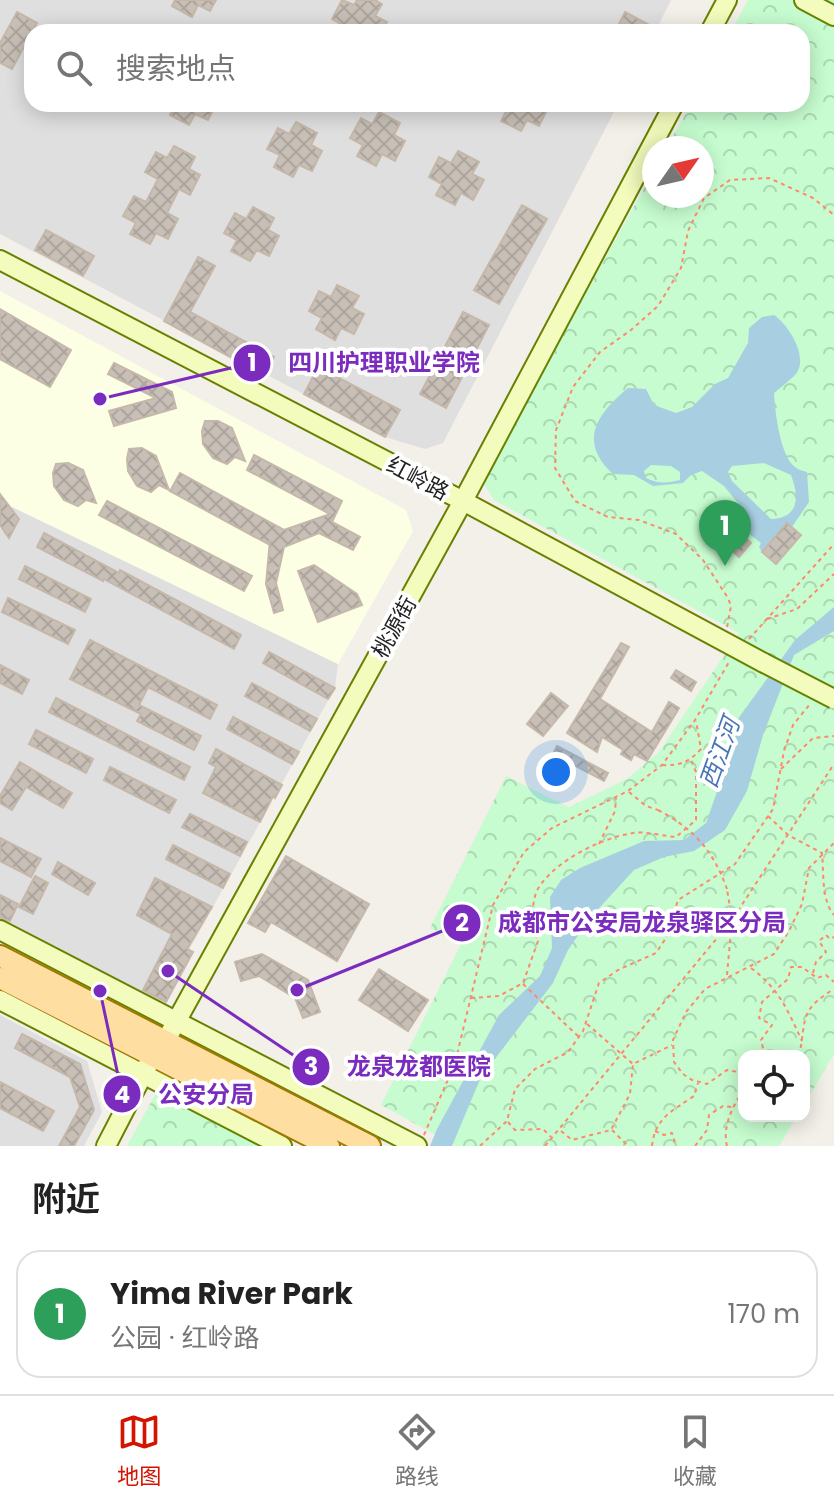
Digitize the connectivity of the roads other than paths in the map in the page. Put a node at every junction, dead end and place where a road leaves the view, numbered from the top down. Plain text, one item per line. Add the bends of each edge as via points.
1 (727, 0) edge
2 (804, 0) edge
3 (834, 16) edge
4 (714, 24) edge
5 (670, 112) edge
6 (0, 260) edge
7 (463, 501) junction
8 (834, 699) edge
9 (0, 930) edge
10 (0, 956) edge
11 (0, 978) edge
12 (0, 1000) edge
13 (177, 1020) junction
14 (153, 1058) junction
15 (415, 1142) edge
16 (106, 1146) edge
17 (282, 1146) edge
18 (329, 1146) edge
19 (370, 1146) edge

1 - 4 street
2 - 3 street
5 - 7 street, 桃源街
6 - 7 street, 红岭路
7 - 8 street, 红岭路, bridge
7 - 13 street, 桃源街
9 - 13 street
10 - 14 main road
11 - 14 main road
12 - 14 street
13 - 14 street, 桃源街
13 - 15 street
14 - 16 street, 桃源街
14 - 17 street
14 - 18 main road
14 - 19 main road

